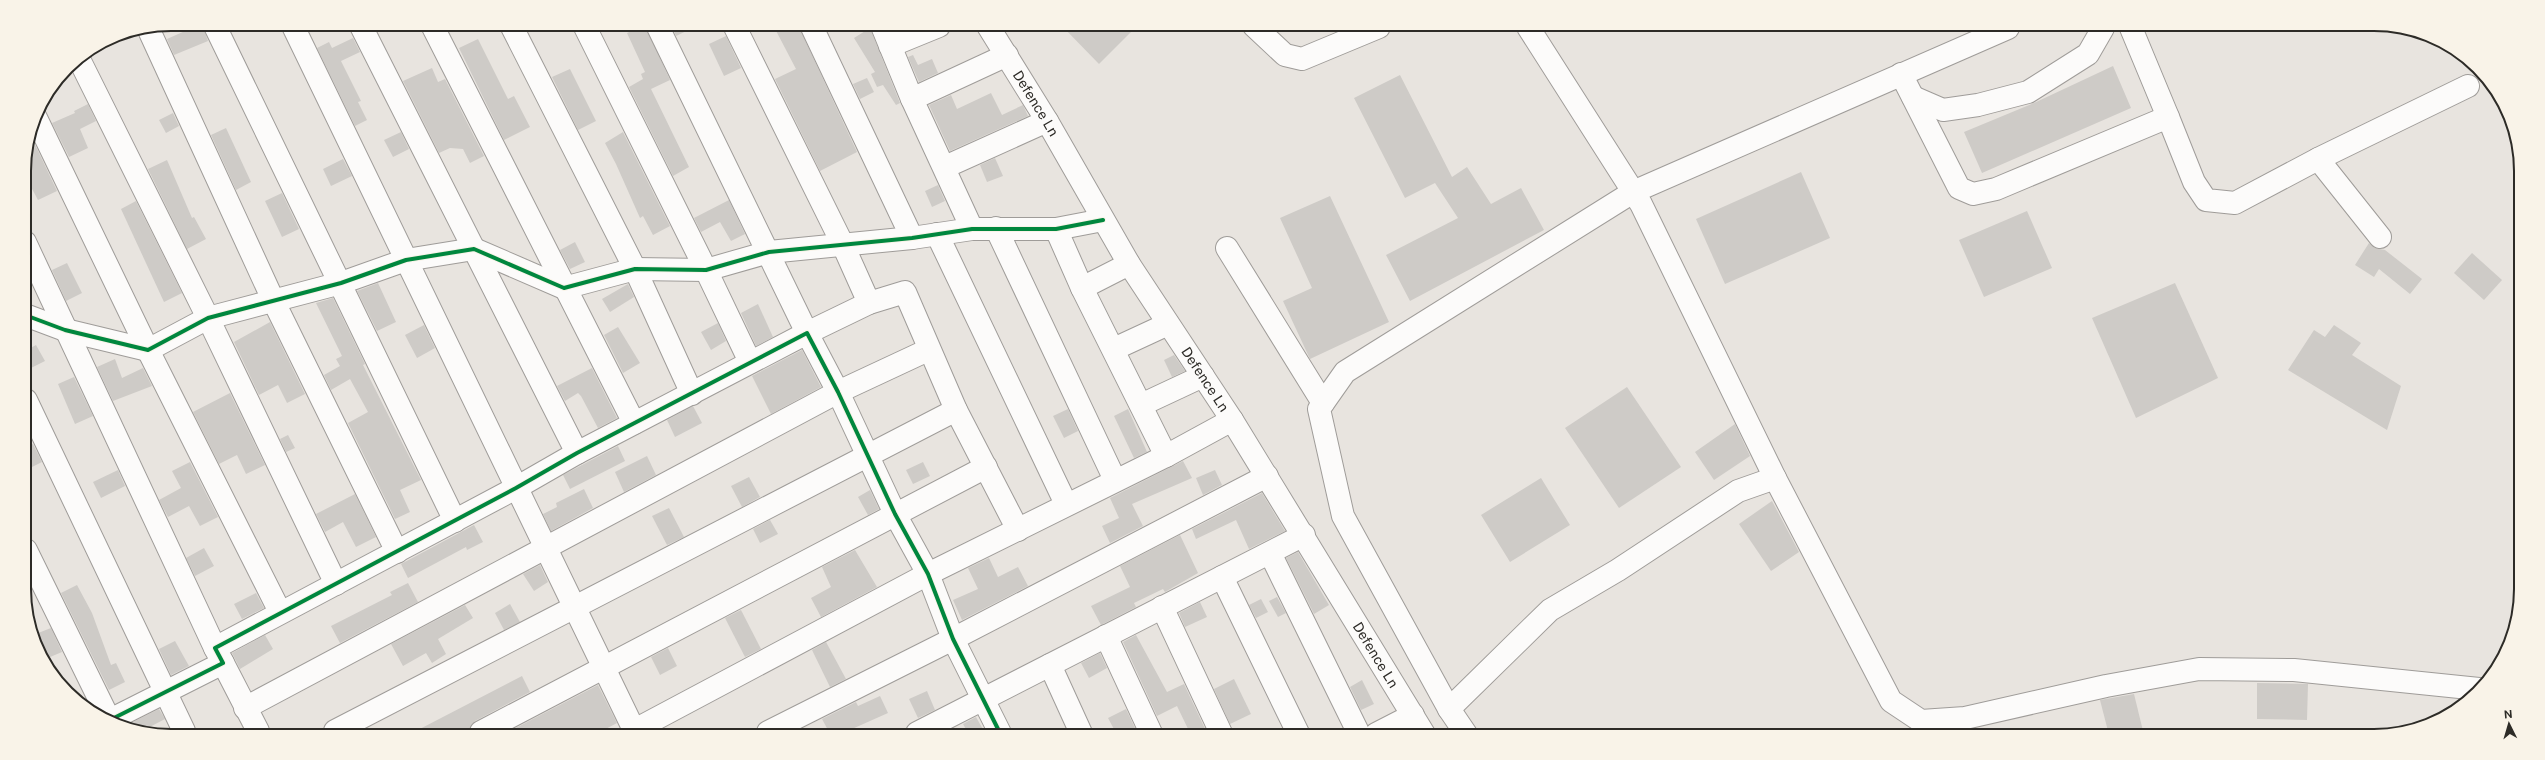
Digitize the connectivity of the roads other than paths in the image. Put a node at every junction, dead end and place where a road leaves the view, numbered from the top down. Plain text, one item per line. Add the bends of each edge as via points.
1 (217, 31) edge
2 (295, 31) edge
3 (364, 31) edge
4 (435, 31) edge
5 (514, 31) edge
6 (587, 31) edge
7 (660, 31) edge
8 (737, 31) edge
9 (813, 31) edge
10 (884, 31) edge
11 (927, 31) edge
12 (991, 31) edge
13 (1259, 31) edge
14 (1369, 31) edge
15 (1531, 31) edge
16 (2001, 31) edge
17 (2101, 31) edge
18 (2132, 31) edge
19 (150, 33) edge
20 (890, 46) junction
21 (1007, 55) junction
22 (81, 64) edge
23 (1901, 74) junction
24 (2468, 86) dead end
25 (1912, 97) junction
26 (912, 99) junction
27 (2168, 117) junction
28 (1047, 121) junction
29 (39, 124) edge
30 (2318, 159) junction
31 (945, 168) junction
32 (1633, 192) junction
33 (1103, 220) junction
34 (996, 228) junction
35 (972, 229) junction
36 (1056, 229) junction
37 (937, 234) junction
38 (2380, 237) dead end
39 (912, 238) junction
40 (843, 245) junction
41 (1227, 248) dead end
42 (474, 249) junction
43 (769, 252) junction
44 (31, 255) edge
45 (406, 260) junction
46 (1129, 264) junction
47 (635, 269) junction
48 (706, 270) junction
49 (341, 283) junction
50 (564, 288) junction
51 (1082, 288) junction
52 (274, 302) junction
53 (869, 303) junction
54 (31, 317) edge
55 (208, 318) junction
56 (1168, 324) junction
57 (65, 330) junction
58 (807, 333) junction
59 (1114, 349) junction
60 (148, 350) junction
61 (928, 350) junction
62 (750, 362) junction
63 (1203, 376) junction
64 (838, 392) junction
65 (692, 394) junction
66 (1323, 403) junction
67 (1141, 405) junction
68 (31, 410) edge
69 (956, 410) junction
70 (1232, 420) junction
71 (634, 423) junction
72 (576, 453) junction
73 (868, 455) junction
74 (1166, 456) junction
75 (986, 467) junction
76 (1267, 476) junction
77 (1775, 478) junction
78 (1115, 480) junction
79 (516, 488) junction
80 (1066, 504) junction
81 (895, 514) junction
82 (455, 521) junction
83 (1018, 530) junction
84 (1304, 535) junction
85 (546, 550) junction
86 (397, 552) junction
87 (1270, 553) junction
88 (31, 560) edge
89 (928, 574) junction
90 (1222, 577) junction
91 (336, 584) junction
92 (575, 606) junction
93 (1162, 607) junction
94 (280, 612) junction
95 (1106, 636) junction
96 (953, 639) junction
97 (219, 656) junction
98 (1050, 665) junction
99 (603, 668) junction
100 (2473, 688) edge
101 (166, 694) junction
102 (983, 699) junction
103 (245, 708) junction
104 (1449, 709) junction
105 (105, 712) edge
106 (1412, 715) junction
107 (116, 718) edge
108 (183, 729) edge
109 (257, 729) edge
110 (341, 729) edge
111 (487, 729) edge
112 (632, 729) edge
113 (639, 729) edge
114 (774, 729) edge
115 (929, 729) edge
116 (998, 729) edge
117 (1079, 729) edge
118 (1149, 729) edge
119 (1219, 729) edge
120 (1296, 729) edge
121 (1357, 729) edge
122 (1385, 729) edge
123 (1421, 729) edge
124 (1463, 729) edge

1 - 49 street
2 - 45 street
3 - 42 street
4 - 50 street
5 - 47 street
6 - 48 street
7 - 43 street
8 - 40 street
9 - 39 street
10 - 20 street
11 - 20 street
12 - 21 street, Defence Ln
13 - 14 street via 1285,55 1302,59
15 - 32 street
16 - 23 street
17 - 25 street via 2088,54 2028,92 1978,105 1943,110
18 - 27 street
19 - 52 street
20 - 26 street
21 - 26 street
21 - 28 street, Defence Ln
22 - 55 street
23 - 25 street
23 - 32 street
24 - 30 street
25 - 27 street via 1959,188 1973,194 1996,189
26 - 31 street
27 - 30 street via 2194,182 2206,200 2235,203
28 - 31 street
28 - 33 street, Defence Ln
29 - 60 street
30 - 38 street
31 - 35 street
32 - 66 street via 1345,372
32 - 77 street
33 - 36 street
33 - 46 street, Defence Ln
34 - 35 street
34 - 36 street
34 - 78 street
35 - 37 street
36 - 51 street
37 - 39 street
37 - 80 street
39 - 40 street
40 - 43 street
40 - 53 street
41 - 66 street
42 - 45 street
42 - 50 street
42 - 72 street
43 - 48 street
43 - 58 street
44 - 57 street
45 - 49 street
45 - 79 street
46 - 51 street
46 - 56 street, Defence Ln
47 - 48 street
47 - 50 street
47 - 65 street
48 - 62 street
49 - 52 street
49 - 82 street
50 - 71 street
51 - 59 street
52 - 55 street
52 - 86 street
53 - 58 street
53 - 61 street via 905,292
54 - 57 street
55 - 60 street
55 - 91 street
56 - 59 street
56 - 63 street, Defence Ln
57 - 60 street
57 - 97 street
58 - 62 street
58 - 64 street
59 - 67 street
60 - 94 street
61 - 64 street
61 - 69 street
62 - 65 street
63 - 67 street
63 - 70 street, Defence Ln
64 - 73 street
64 - 85 street
65 - 71 street
66 - 104 street via 1319,408 1343,516
67 - 74 street
68 - 101 street
69 - 73 street
69 - 75 street
70 - 74 street
70 - 76 street, Defence Ln
71 - 72 street
72 - 79 street
73 - 81 street
73 - 92 street
74 - 78 street
75 - 81 street
75 - 83 street
76 - 84 street, Defence Ln
76 - 96 street
77 - 100 street via 1891,701 1921,721 1965,718 2106,686 2200,669 2294,670
77 - 104 street via 1738,491 1618,570 1550,610
78 - 80 street
79 - 82 street
79 - 85 street
80 - 83 street
81 - 89 street
81 - 99 street
82 - 86 street
83 - 89 street
84 - 87 street
84 - 106 street, Defence Ln
85 - 92 street
85 - 103 street
86 - 91 street
87 - 90 street
87 - 121 street
88 - 105 street
89 - 96 street
89 - 113 street
90 - 93 street
90 - 120 street
91 - 94 street
92 - 99 street
92 - 110 street
93 - 95 street
93 - 119 street
94 - 97 street
95 - 98 street
95 - 118 street
96 - 102 street
96 - 114 street
97 - 101 street
97 - 103 street
98 - 102 street
98 - 117 street
99 - 111 street
99 - 112 street
101 - 107 street
101 - 108 street
102 - 115 street
102 - 116 street
103 - 109 street
104 - 124 street
106 - 122 street
106 - 123 street, Defence Ln

